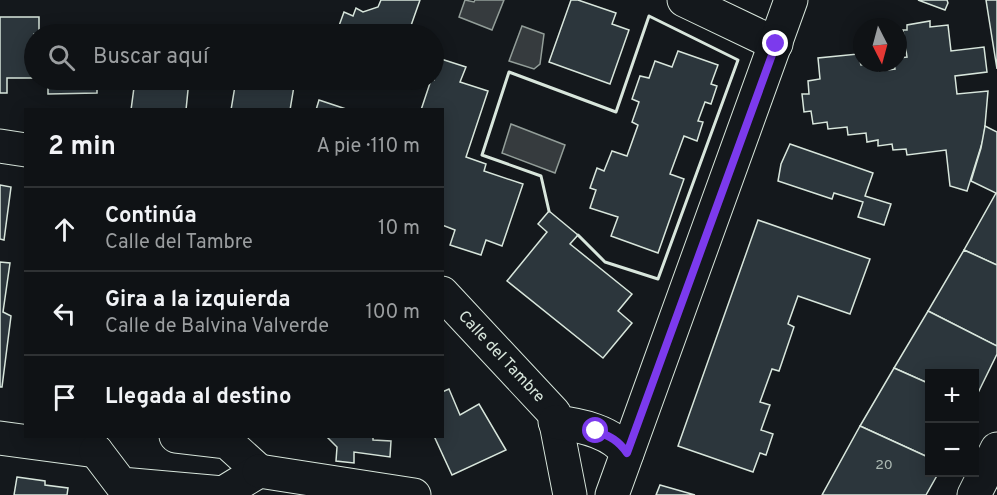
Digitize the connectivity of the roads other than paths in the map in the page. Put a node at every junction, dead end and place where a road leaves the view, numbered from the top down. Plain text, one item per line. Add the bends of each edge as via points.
1 (684, 0) edge
2 (791, 0) edge
3 (776, 44) junction
4 (0, 146) edge
5 (24, 150) edge
6 (444, 295) edge
7 (555, 422) junction
8 (0, 438) edge
9 (193, 438) edge
10 (107, 444) edge
11 (997, 449) edge
12 (627, 453) junction
13 (259, 471) junction
14 (414, 495) edge
15 (570, 495) edge
16 (612, 495) edge
17 (974, 495) edge

1 - 3 street
2 - 3 street
3 - 12 street
4 - 5 street
6 - 7 street, Calle del Tambre via 554,413
7 - 12 street via 611,437
7 - 15 street, Calle del Tambre
8 - 10 street
9 - 13 street via 227,442
10 - 13 street via 121,484 223,493
11 - 17 street
12 - 16 street
13 - 14 street

